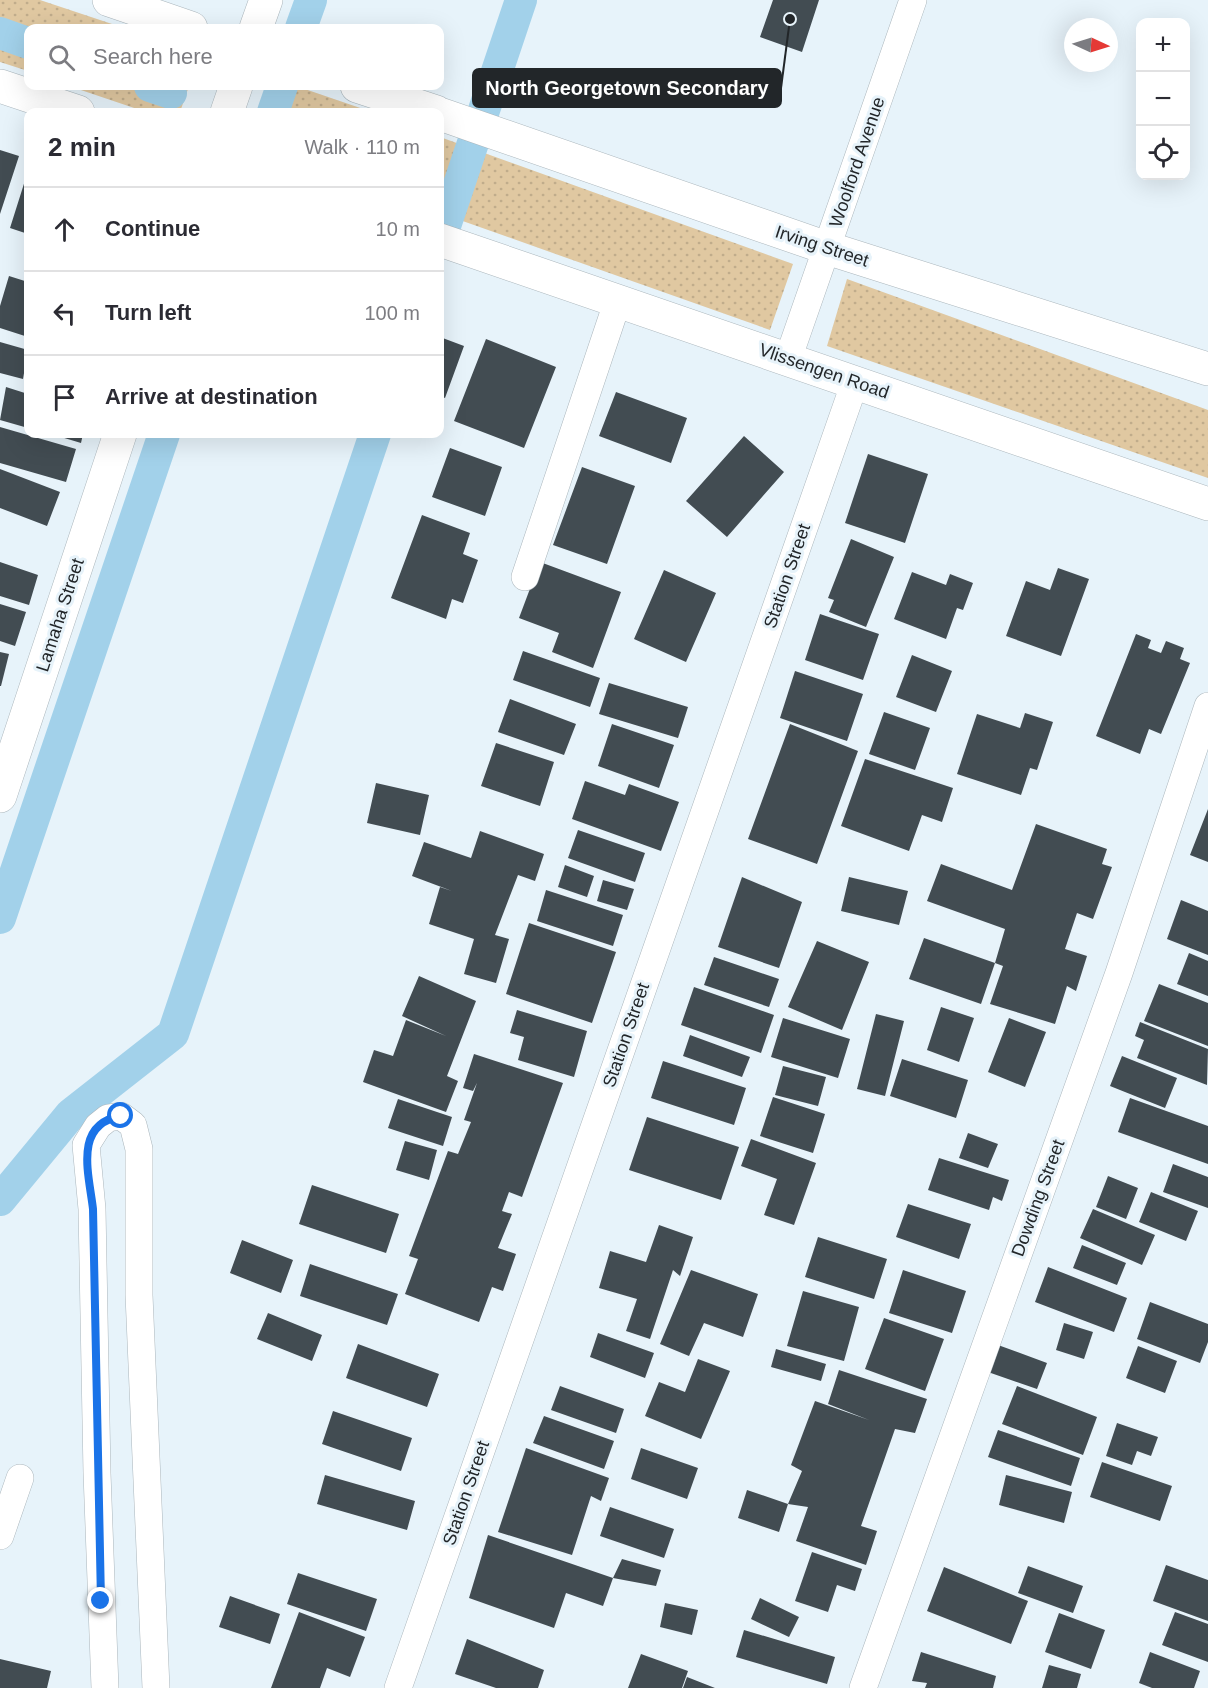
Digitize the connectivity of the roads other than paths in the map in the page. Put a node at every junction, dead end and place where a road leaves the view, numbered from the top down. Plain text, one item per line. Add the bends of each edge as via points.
1 (109, 0) edge
2 (266, 0) edge
3 (913, 0) edge
4 (179, 24) edge
5 (257, 24) edge
6 (0, 86) edge
7 (235, 90) edge
8 (369, 90) edge
9 (66, 108) edge
10 (228, 108) edge
11 (422, 108) edge
12 (444, 115) edge
13 (444, 241) edge
14 (827, 248) junction
15 (618, 300) junction
16 (788, 359) junction
17 (1208, 369) edge
18 (855, 382) junction
19 (119, 438) edge
20 (1208, 504) edge
21 (525, 577) dead end
22 (1208, 706) edge
23 (0, 796) edge
24 (20, 1478) dead end
25 (0, 1536) edge
26 (105, 1688) edge
27 (156, 1688) edge
28 (398, 1688) edge
29 (863, 1688) edge

1 - 4 main road
2 - 5 main road
3 - 14 street, Woolford Avenue
6 - 9 main road
7 - 10 main road
8 - 11 main road, Irving Street
12 - 14 main road, Irving Street
13 - 15 main road, Vlissengen Road
14 - 16 street, Woolford Avenue
14 - 17 main road, Irving Street
15 - 16 main road, Vlissengen Road
15 - 21 street
16 - 18 main road, Vlissengen Road
18 - 20 main road, Vlissengen Road
18 - 28 street, Station Street
19 - 23 main road, Lamaha Street
22 - 29 street, Dowding Street via 1119,973
24 - 25 street
26 - 27 street via 93,1209 86,1145 98,1126 108,1118 121,1116 133,1125 139,1149 139,1295

